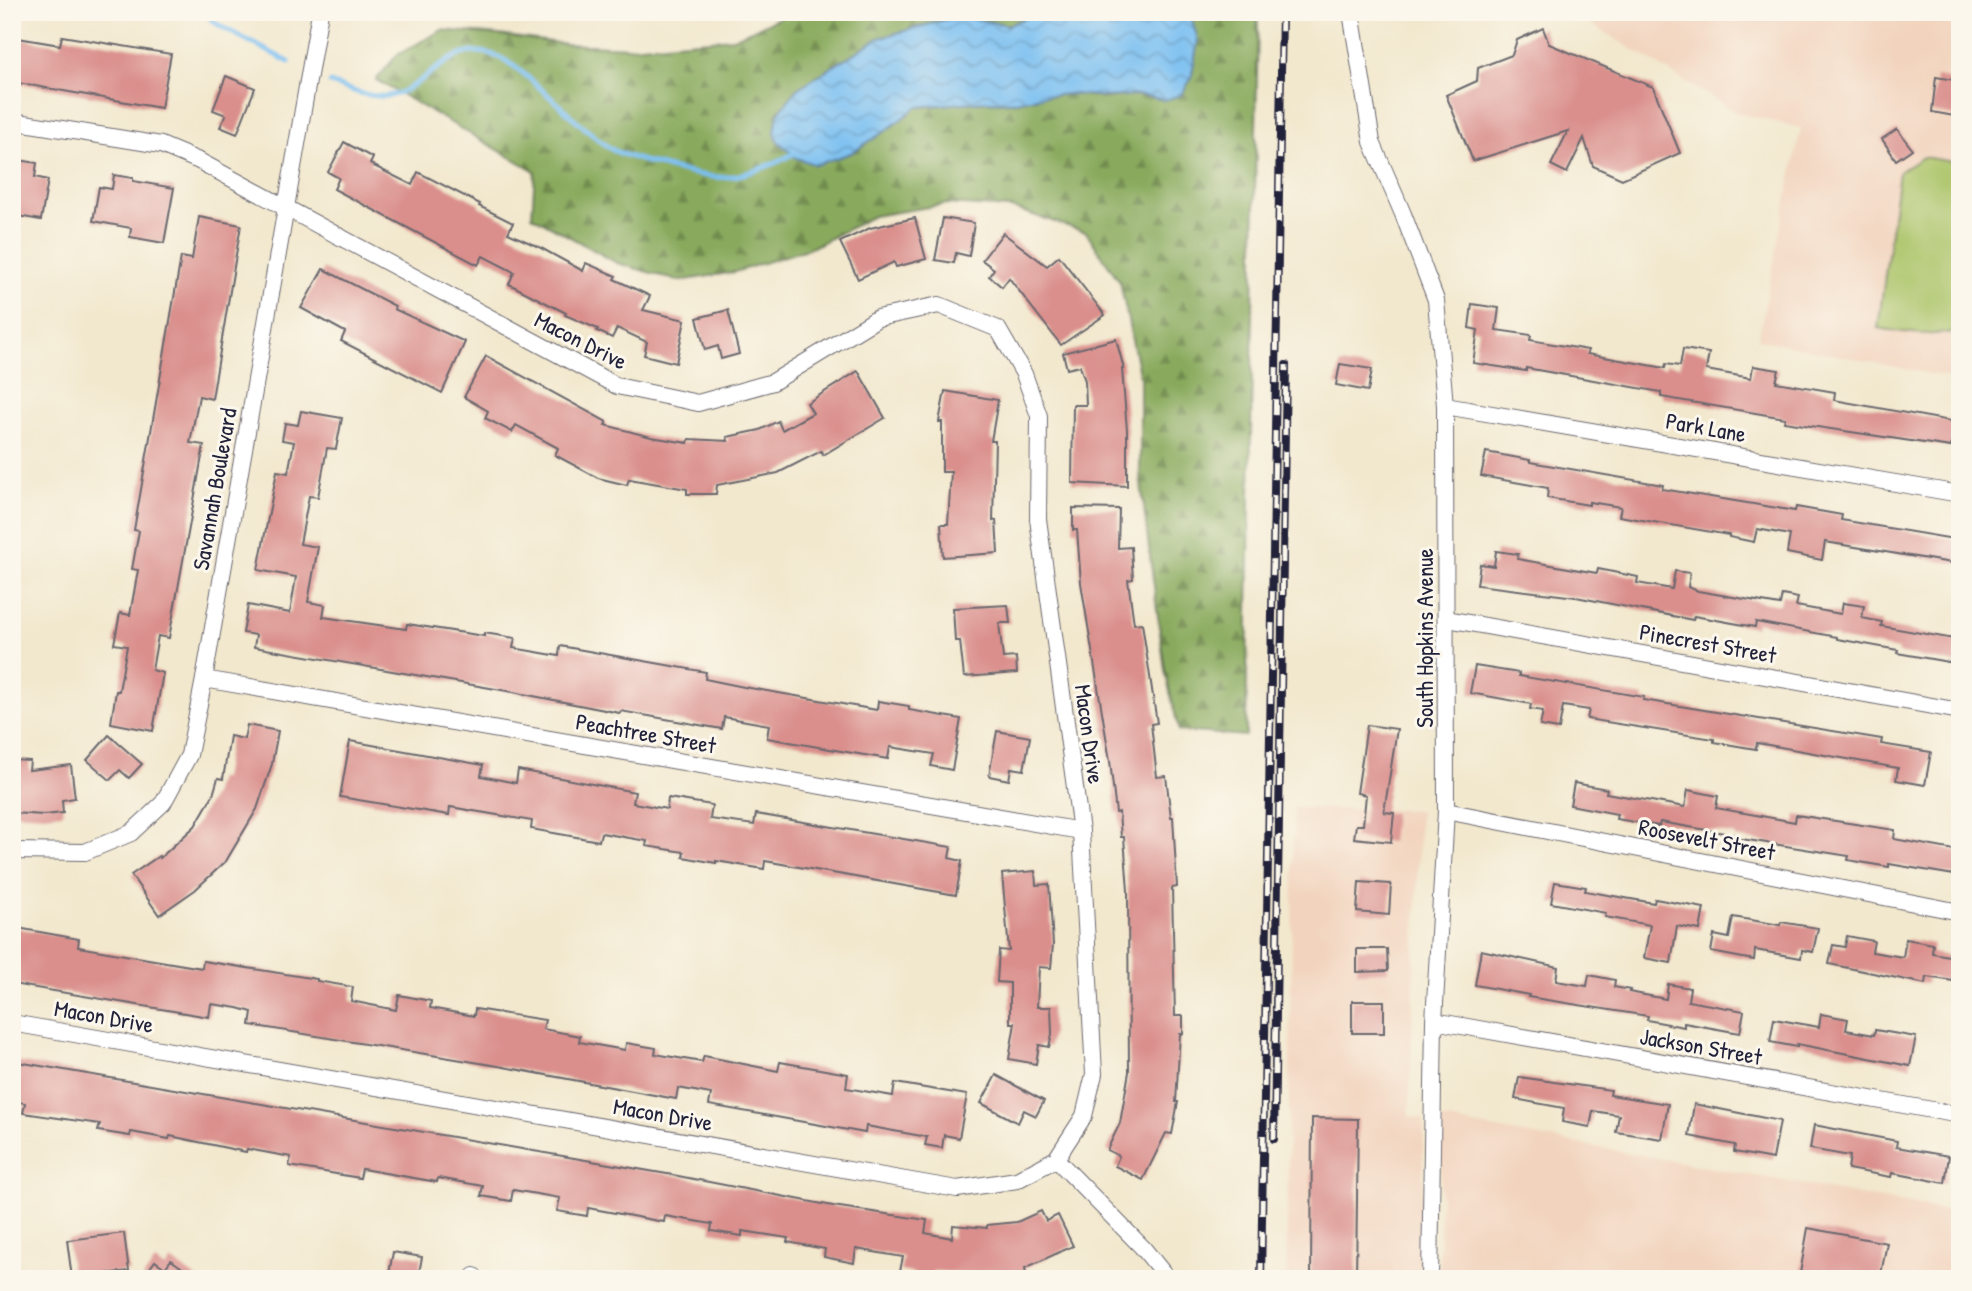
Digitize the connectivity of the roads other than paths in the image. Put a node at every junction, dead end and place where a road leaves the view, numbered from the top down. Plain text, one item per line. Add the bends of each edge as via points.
1 (320, 12) edge
2 (1351, 12) edge
3 (12, 121) edge
4 (286, 209) junction
5 (1446, 405) junction
6 (1960, 494) edge
7 (1447, 619) junction
8 (204, 679) junction
9 (1960, 711) edge
10 (1446, 811) junction
11 (1081, 831) junction
12 (12, 851) edge
13 (1960, 912) edge
14 (1434, 1021) junction
15 (12, 1023) edge
16 (1960, 1115) edge
17 (1056, 1159) junction
18 (1168, 1279) edge
19 (1430, 1279) edge

1 - 4 street, Savannah Boulevard
2 - 5 street, South Hopkins Avenue via 1372,142 1436,300
3 - 4 street, Macon Drive via 161,145
4 - 8 street, Savannah Boulevard
4 - 11 street, Macon Drive via 617,386 698,403 774,382 878,318 939,305 998,328 1024,374 1038,416 1038,519
5 - 6 street, Park Lane
5 - 7 street, South Hopkins Avenue
7 - 9 street, Pinecrest Street
7 - 10 street, South Hopkins Avenue
8 - 11 street, Peachtree Street
8 - 12 street, Savannah Boulevard via 189,755 163,803 131,833 85,852
10 - 13 street, Roosevelt Street
10 - 14 street, South Hopkins Avenue
11 - 17 street, Macon Drive via 1094,1074 1084,1116
14 - 16 street, Jackson Street
14 - 19 street, South Hopkins Avenue
15 - 17 street, Macon Drive via 957,1189 1017,1180
17 - 18 street

